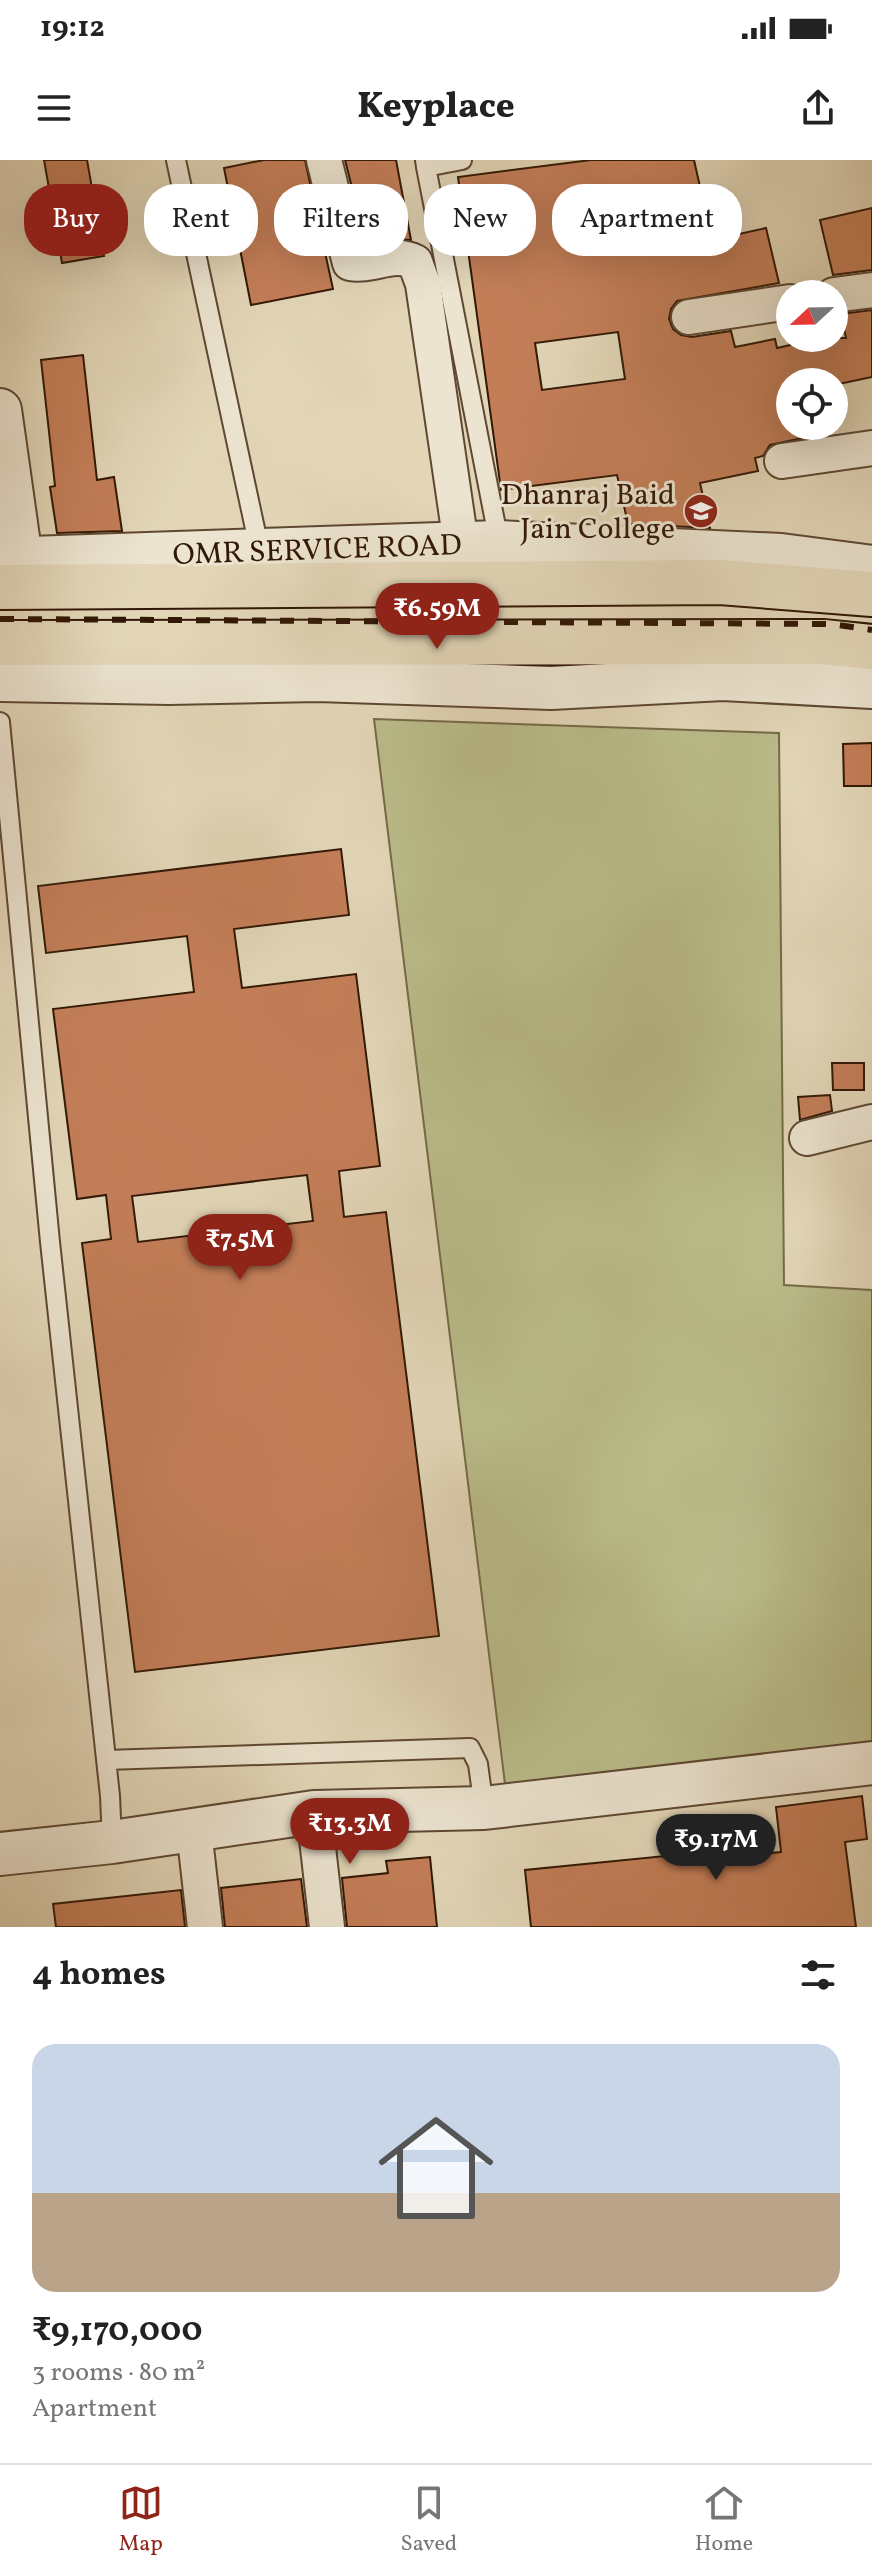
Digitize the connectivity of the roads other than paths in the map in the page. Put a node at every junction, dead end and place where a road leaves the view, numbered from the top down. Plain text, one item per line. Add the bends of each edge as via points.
1 (176, 160) edge
2 (324, 160) edge
3 (462, 160) edge
4 (425, 164) edge
5 (872, 290) edge
6 (848, 293) edge
7 (776, 304) edge
8 (689, 317) dead end
9 (0, 410) edge
10 (872, 448) edge
11 (782, 461) dead end
12 (480, 543) junction
13 (260, 553) junction
14 (872, 567) edge
15 (10, 573) edge
16 (872, 594) edge
17 (0, 643) edge
18 (872, 647) edge
19 (0, 680) edge
20 (872, 687) edge
21 (0, 722) edge
22 (872, 1122) edge
23 (807, 1138) dead end
24 (106, 1760) junction
25 (872, 1763) edge
26 (484, 1808) junction
27 (314, 1812) junction
28 (194, 1830) junction
29 (112, 1842) junction
30 (0, 1854) edge
31 (205, 1927) edge
32 (327, 1927) edge

1 - 13 lane
2 - 12 street via 350,263 403,257 415,262
3 - 4 lane
4 - 12 lane
5 - 6 street
7 - 8 street
9 - 15 street
10 - 11 street
12 - 13 street, OMR SERVICE ROAD
12 - 14 street, OMR SERVICE ROAD via 781,555
13 - 15 street, OMR SERVICE ROAD
15 - 16 main road via 720,582
17 - 18 main road via 824,642
19 - 20 street via 318,680 551,688 723,679
21 - 24 lane
22 - 23 street
24 - 26 lane via 470,1748 478,1764
24 - 29 lane
25 - 26 street
26 - 27 street
27 - 28 street
27 - 32 street
28 - 29 street
28 - 31 street
29 - 30 street

